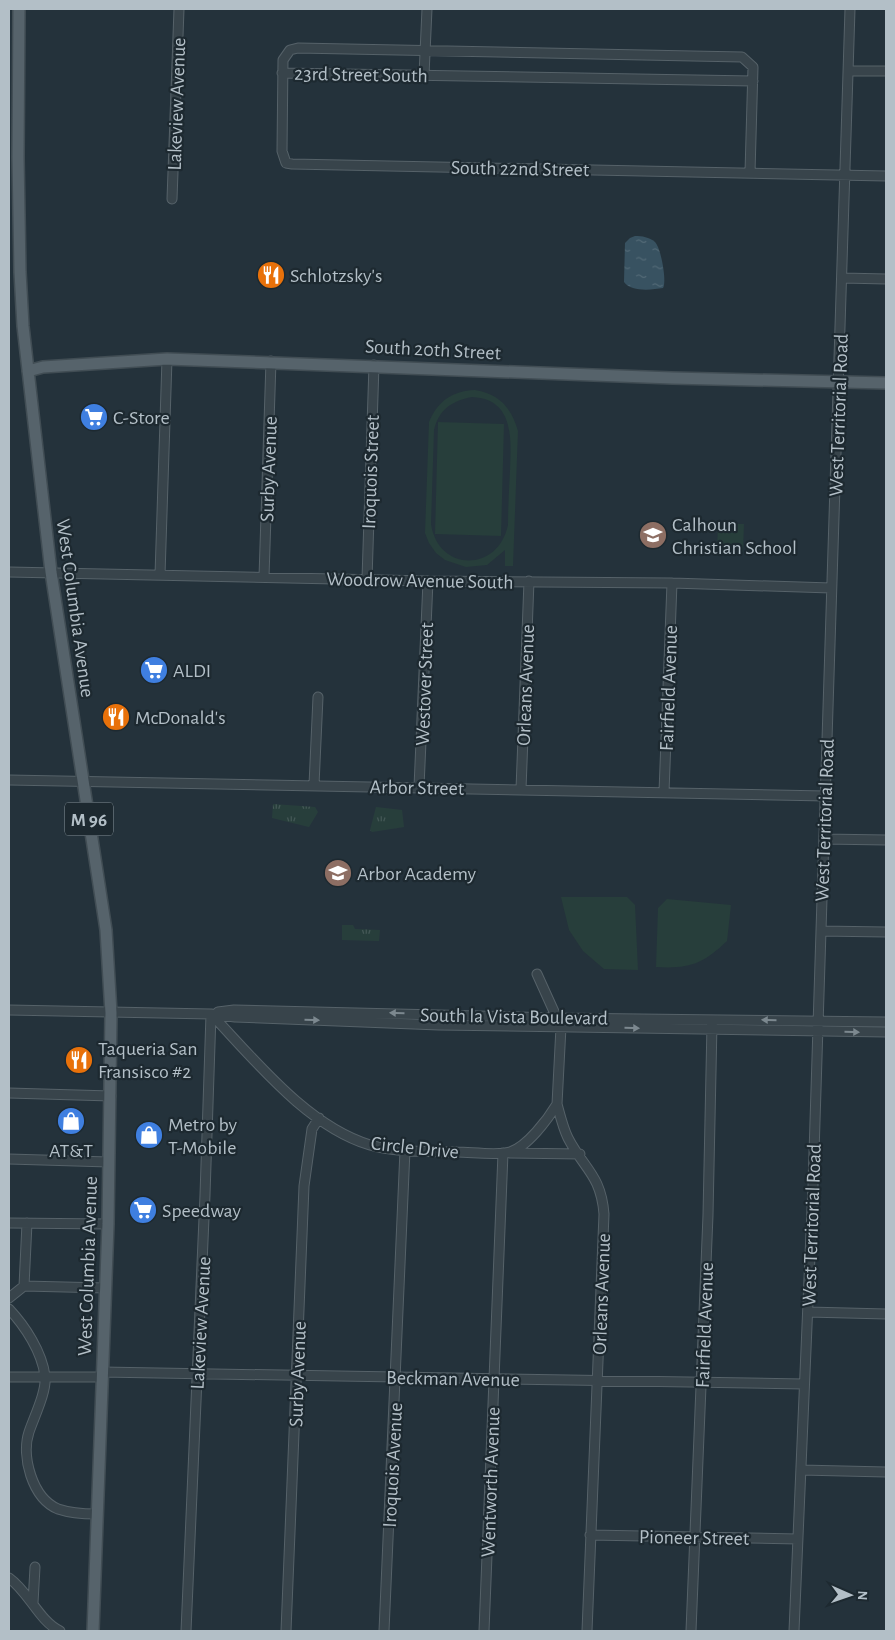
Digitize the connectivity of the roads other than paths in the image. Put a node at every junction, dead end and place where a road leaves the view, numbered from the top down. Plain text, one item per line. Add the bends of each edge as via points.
1 (19, 9) edge
2 (179, 9) edge
3 (427, 9) edge
4 (850, 9) edge
5 (427, 50) junction
6 (849, 71) junction
7 (886, 71) edge
8 (282, 72) junction
9 (424, 75) junction
10 (753, 81) junction
11 (13, 157) edge
12 (750, 172) junction
13 (846, 175) junction
14 (886, 176) edge
15 (172, 199) dead end
16 (843, 278) junction
17 (886, 279) edge
18 (168, 359) junction
19 (271, 361) junction
20 (374, 366) junction
21 (28, 371) junction
22 (838, 383) junction
23 (886, 383) edge
24 (9, 572) edge
25 (51, 572) junction
26 (160, 575) junction
27 (264, 577) junction
28 (366, 580) junction
29 (428, 581) junction
30 (528, 581) junction
31 (672, 583) junction
32 (831, 588) junction
33 (318, 697) dead end
34 (9, 780) edge
35 (83, 782) junction
36 (314, 785) junction
37 (419, 787) junction
38 (521, 789) junction
39 (664, 792) junction
40 (826, 796) junction
41 (824, 839) junction
42 (886, 840) edge
43 (821, 931) junction
44 (886, 932) edge
45 (537, 974) dead end
46 (9, 1010) edge
47 (112, 1013) junction
48 (211, 1014) junction
49 (711, 1019) junction
50 (818, 1021) junction
51 (560, 1022) junction
52 (886, 1022) edge
53 (712, 1029) junction
54 (818, 1031) junction
55 (886, 1032) edge
56 (9, 1093) edge
57 (110, 1096) junction
58 (557, 1104) junction
59 (319, 1118) junction
60 (405, 1150) junction
61 (506, 1153) junction
62 (580, 1154) junction
63 (9, 1159) edge
64 (109, 1162) junction
65 (9, 1223) edge
66 (27, 1223) junction
67 (108, 1224) junction
68 (24, 1286) junction
69 (105, 1288) junction
70 (9, 1298) edge
71 (9, 1309) edge
72 (808, 1312) junction
73 (886, 1314) edge
74 (197, 1373) junction
75 (102, 1375) junction
76 (297, 1375) junction
77 (396, 1376) junction
78 (9, 1377) edge
79 (46, 1377) junction
80 (494, 1379) junction
81 (598, 1380) junction
82 (701, 1382) junction
83 (804, 1384) junction
84 (801, 1470) junction
85 (886, 1472) edge
86 (96, 1514) junction
87 (590, 1535) junction
88 (694, 1538) junction
89 (798, 1539) junction
90 (35, 1567) dead end
91 (9, 1578) edge
92 (33, 1603) junction
93 (60, 1631) edge
94 (93, 1631) edge
95 (186, 1631) edge
96 (286, 1631) edge
97 (384, 1631) edge
98 (484, 1631) edge
99 (587, 1631) edge
100 (691, 1631) edge
101 (794, 1631) edge

1 - 11 main road, West Columbia Avenue / M 96
2 - 15 street, Lakeview Avenue
3 - 5 street
4 - 6 street, West Territorial Road
5 - 8 street, 23rd Street South via 298,48 286,53
5 - 9 street
5 - 10 street, 23rd Street South via 732,56 746,59 753,67
6 - 7 street
6 - 13 street, West Territorial Road
8 - 9 street, 23rd Street South
8 - 12 street, South 22nd Street via 282,151 286,163
9 - 10 street, 23rd Street South
10 - 12 street
11 - 21 main road, West Columbia Avenue / M 96
12 - 13 street, South 22nd Street
13 - 14 street, South 22nd Street
13 - 16 street, West Territorial Road
16 - 17 street
16 - 22 street, West Territorial Road
18 - 19 main road, South 20th Street
18 - 21 main road, South 20th Street via 44,367
18 - 26 street
19 - 20 main road, South 20th Street
19 - 27 street, Surby Avenue
20 - 22 main road, South 20th Street
20 - 28 street, Iroquois Street
21 - 25 main road, West Columbia Avenue / M 96
22 - 23 main road, South 20th Street
22 - 32 street, West Territorial Road
24 - 25 street, Woodrow Avenue South
25 - 26 street, Woodrow Avenue South
25 - 35 main road, West Columbia Avenue / M 96
26 - 27 street, Woodrow Avenue South
27 - 28 street, Woodrow Avenue South
28 - 29 street, Woodrow Avenue South
29 - 30 street, Woodrow Avenue South
29 - 37 street, Westover Street
30 - 31 street, Woodrow Avenue South
30 - 38 street, Orleans Avenue
31 - 32 street, Woodrow Avenue South
31 - 39 street, Fairfield Avenue
32 - 40 street, West Territorial Road
33 - 36 street
34 - 35 street, Arbor Street
35 - 36 street, Arbor Street
35 - 47 main road, West Columbia Avenue / M 96 via 106,930
36 - 37 street, Arbor Street
37 - 38 street, Arbor Street
38 - 39 street, Arbor Street
39 - 40 street, Arbor Street
40 - 41 street, West Territorial Road
41 - 42 street
41 - 43 street, West Territorial Road
43 - 44 street
43 - 50 street, West Territorial Road
45 - 51 street, Orleans Avenue
46 - 47 street, South la Vista Boulevard
47 - 48 street, South la Vista Boulevard
47 - 57 main road, West Columbia Avenue / M 96
48 - 51 street, South la Vista Boulevard via 234,1010
48 - 59 street, Circle Drive via 297,1101
48 - 74 street, Lakeview Avenue
50 -> 49 street, South la Vista Boulevard
49 - 51 street, South la Vista Boulevard
49 - 53 street, Fairfield Avenue
50 - 52 street, South la Vista Boulevard
50 - 54 street, West Territorial Road
51 -> 53 street, South la Vista Boulevard
51 - 58 street, Orleans Avenue
53 - 54 street, South la Vista Boulevard
53 - 82 street, Fairfield Avenue
54 -> 55 street, South la Vista Boulevard
54 - 72 street, West Territorial Road
56 - 57 street
57 - 64 main road, West Columbia Avenue / M 96
58 - 61 street via 532,1136
58 - 62 street, Orleans Avenue via 568,1138
59 - 60 street, Circle Drive via 346,1135 371,1145
59 - 76 street, Surby Avenue via 312,1129 304,1186
60 - 61 street, Circle Drive
60 - 77 street, Iroquois Avenue
61 - 62 street, Circle Drive
61 - 80 street, Wentworth Avenue
62 - 81 street, Orleans Avenue via 596,1178 603,1199
63 - 64 street
64 - 67 main road, West Columbia Avenue / M 96
65 - 66 street
66 - 67 street
66 - 68 street
67 - 69 main road, West Columbia Avenue / M 96
68 - 69 street
68 - 70 street
69 - 75 main road, West Columbia Avenue / M 96
71 - 79 street via 32,1341
72 - 73 street
72 - 83 street, West Territorial Road
74 - 75 street, Beckman Avenue
74 - 76 street, Beckman Avenue
74 - 95 street, Lakeview Avenue
75 - 79 street, Beckman Avenue
75 - 86 main road, West Columbia Avenue / M 96
76 - 77 street, Beckman Avenue
76 - 96 street, Surby Avenue
77 - 80 street, Beckman Avenue
77 - 97 street, Iroquois Avenue
78 - 79 street, Beckman Avenue
79 - 86 street via 28,1434 29,1470 35,1486 56,1508
80 - 81 street, Beckman Avenue
80 - 98 street, Wentworth Avenue
81 - 82 street, Beckman Avenue
81 - 87 street, Orleans Avenue
82 - 83 street, Beckman Avenue
82 - 88 street, Fairfield Avenue
83 - 84 street, West Territorial Road
84 - 85 street
84 - 89 street, West Territorial Road
86 - 94 main road, West Columbia Avenue / M 96
87 - 88 street, Pioneer Street
87 - 99 street, Orleans Avenue
88 - 89 street, Pioneer Street
88 - 100 street, Fairfield Avenue
89 - 101 street, West Territorial Road
90 - 92 street
91 - 92 street
92 - 93 street via 52,1627

